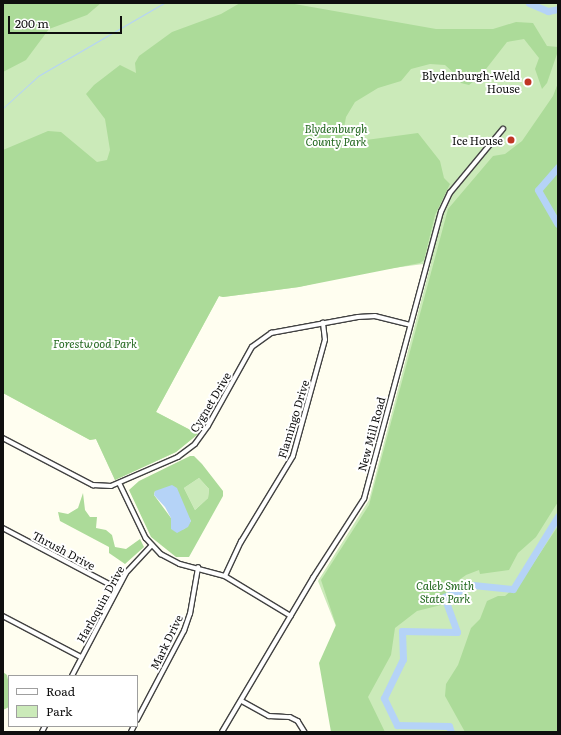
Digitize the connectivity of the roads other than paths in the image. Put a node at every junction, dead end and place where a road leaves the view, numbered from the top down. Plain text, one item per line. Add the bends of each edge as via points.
1 (503, 128) dead end
2 (323, 323) junction
3 (410, 325) junction
4 (3, 438) edge
5 (120, 484) junction
6 (3, 528) edge
7 (151, 546) junction
8 (198, 568) junction
9 (225, 576) junction
10 (117, 588) junction
11 (3, 616) edge
12 (291, 616) junction
13 (81, 657) junction
14 (72, 675) edge
15 (242, 700) junction
16 (138, 718) edge
17 (222, 732) edge
18 (305, 732) edge

1 - 3 street, New Mill Road via 450,193 441,212
2 - 3 street, Cygnet Drive via 375,316
2 - 5 street, Cygnet Drive via 276,332 261,339 252,347 208,426 194,444 178,457
2 - 9 street, Flamingo Drive via 325,340 293,456 241,542
3 - 12 street, New Mill Road via 364,499
4 - 5 street, Cygnet Drive via 93,485 102,487
5 - 7 street
6 - 10 street, Thrush Drive
7 - 8 street via 173,562
7 - 10 street, Harloquin Drive via 126,573
8 - 9 street
8 - 16 street, Mark Drive via 190,614 184,631
9 - 12 street
10 - 13 street, Harloquin Drive
11 - 13 street
12 - 15 street, New Mill Road
13 - 14 street, Harloquin Drive
15 - 17 street, New Mill Road
15 - 18 street via 269,716 290,717 298,721

